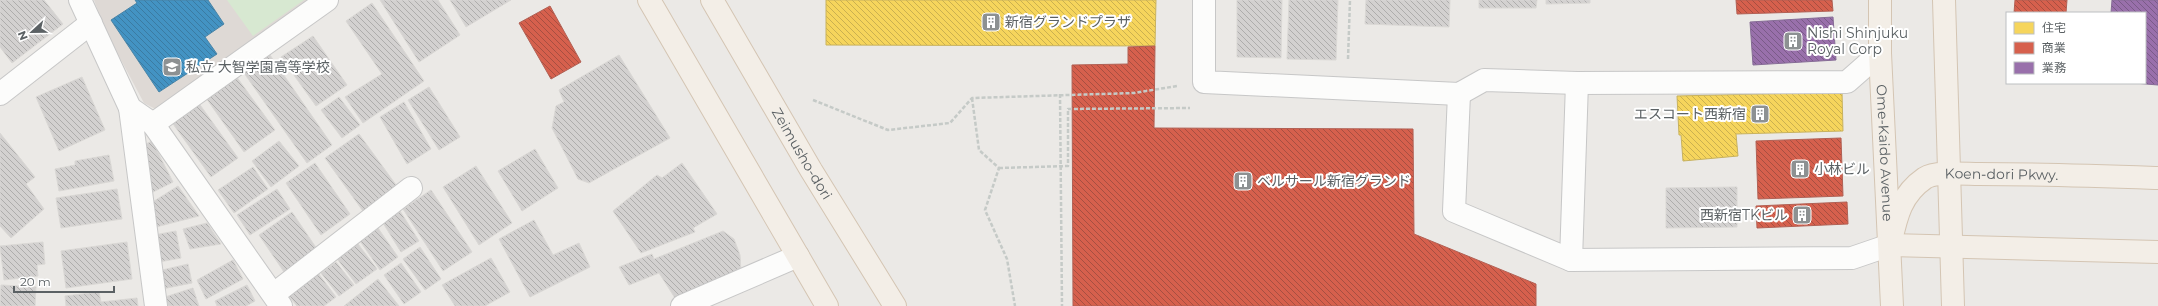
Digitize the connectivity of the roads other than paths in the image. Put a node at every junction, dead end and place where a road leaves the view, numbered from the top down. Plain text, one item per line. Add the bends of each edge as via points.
1 (80, 0) edge
2 (327, 0) edge
3 (649, 0) edge
4 (712, 0) edge
5 (1204, 0) edge
6 (1880, 0) edge
7 (1944, 0) edge
8 (91, 23) junction
9 (1880, 53) junction
10 (1577, 83) junction
11 (0, 94) edge
12 (1460, 94) junction
13 (130, 108) junction
14 (153, 124) junction
15 (1948, 174) junction
16 (2158, 178) edge
17 (411, 188) dead end
18 (1890, 245) junction
19 (1951, 247) junction
20 (2158, 252) edge
21 (798, 256) junction
22 (1571, 260) junction
23 (277, 300) edge
24 (156, 306) edge
25 (682, 306) edge
26 (827, 306) edge
27 (895, 306) edge
28 (1892, 306) edge
29 (1953, 306) edge

1 - 8 street
2 - 14 street
3 - 21 main road
4 - 27 main road, Zeimusho-dori via 811,170
5 - 12 street via 1204,82
6 - 9 main road, Ome-Kaido Avenue
7 - 15 main road
8 - 11 street
8 - 13 street
9 - 10 street via 1848,82
9 - 18 main road, Ome-Kaido Avenue
10 - 12 street via 1484,80
10 - 22 street
12 - 22 street via 1454,210
13 - 14 street
13 - 24 street
14 - 23 street
15 - 16 main road, Koen-dori Pkwy.
15 - 18 main road, Koen-dori Pkwy. via 1927,177 1910,189 1898,213
15 - 19 main road
17 - 23 street
18 - 19 main road
18 - 22 street via 1852,258
18 - 28 main road, Ome-Kaido Avenue
19 - 20 main road
19 - 29 main road
21 - 25 street
21 - 26 main road

